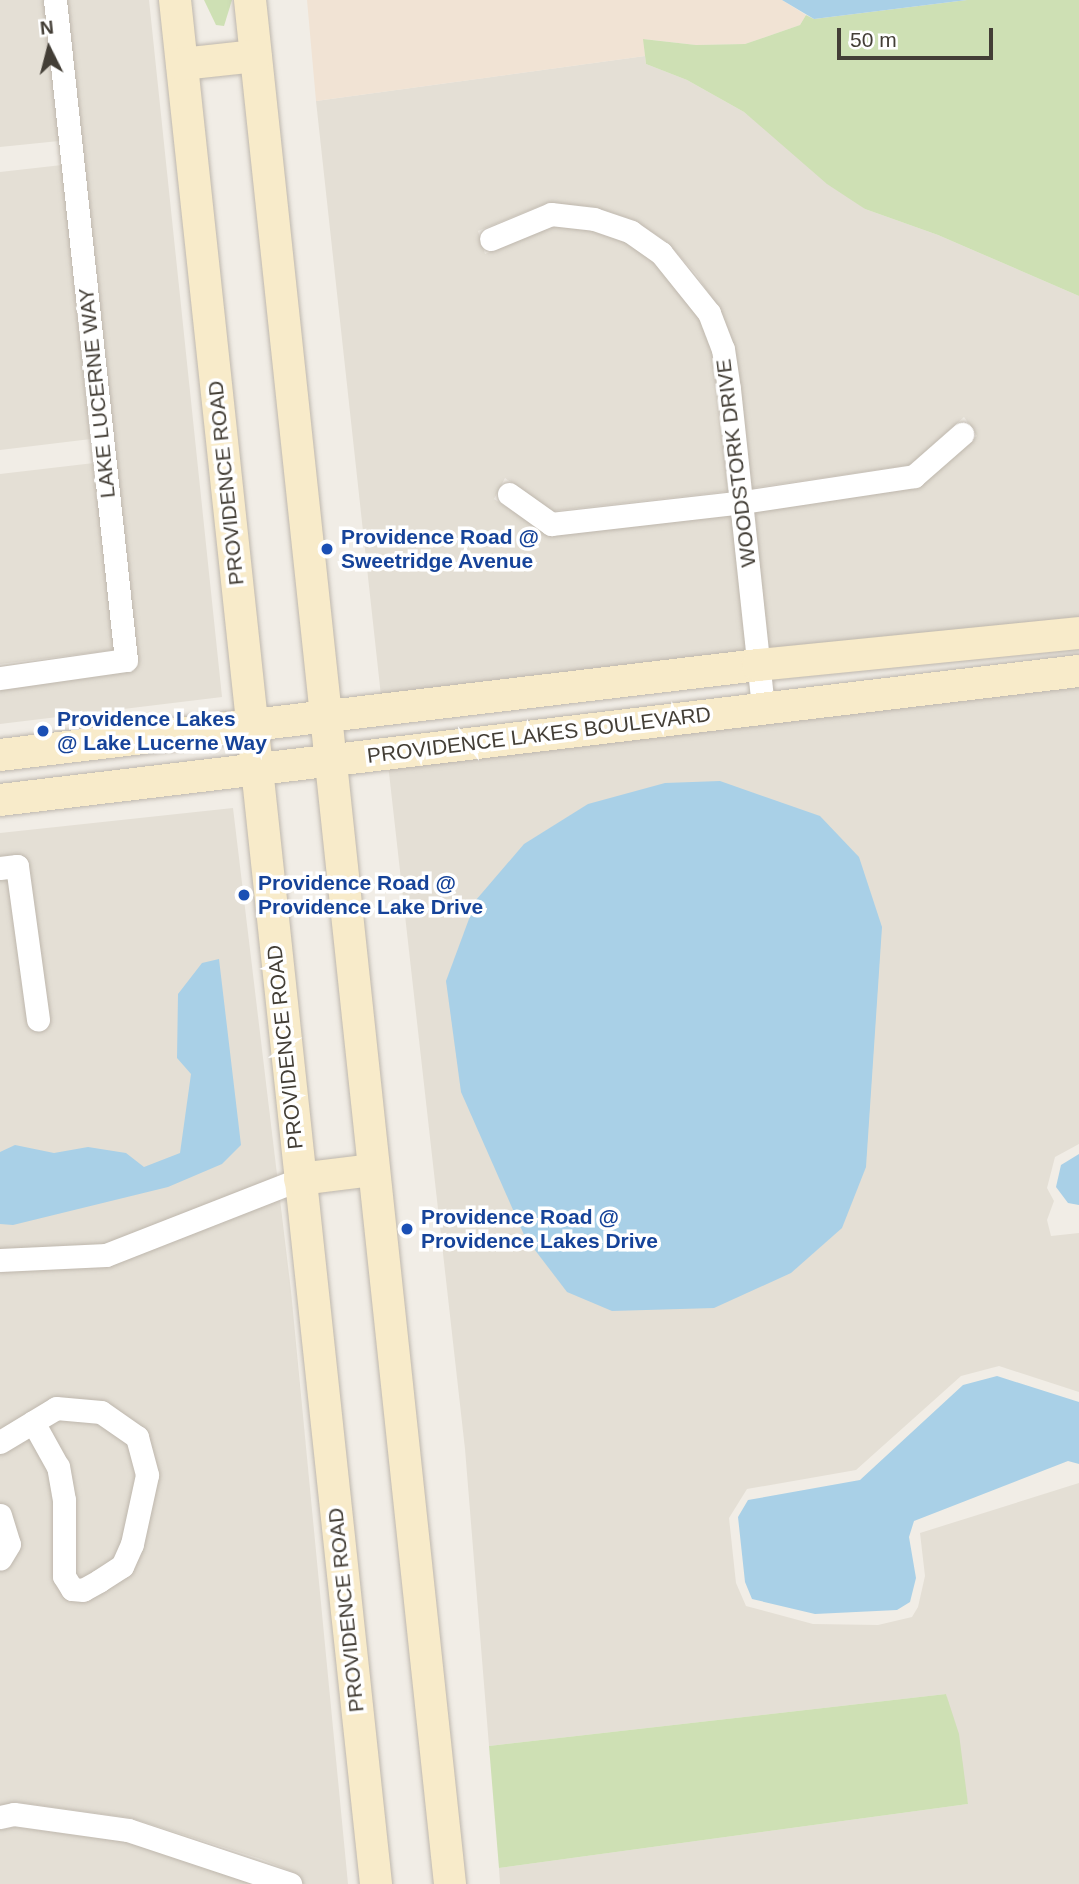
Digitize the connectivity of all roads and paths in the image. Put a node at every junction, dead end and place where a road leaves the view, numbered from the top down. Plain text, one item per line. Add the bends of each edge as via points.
1 (55, 0) edge
2 (175, 0) edge
3 (250, 0) edge
4 (256, 56) junction
5 (182, 64) junction
6 (491, 239) dead end
7 (962, 434) dead end
8 (509, 495) dead end
9 (743, 502) junction
10 (1079, 632) edge
11 (758, 664) junction
12 (1079, 671) edge
13 (0, 678) edge
14 (763, 708) junction
15 (325, 715) junction
16 (251, 723) junction
17 (0, 755) edge
18 (330, 760) junction
19 (256, 771) junction
20 (0, 800) edge
21 (0, 868) edge
22 (38, 1020) dead end
23 (373, 1170) junction
24 (300, 1179) junction
25 (0, 1260) edge
26 (33, 1422) junction
27 (0, 1442) edge
28 (0, 1515) edge
29 (0, 1559) edge
30 (0, 1817) edge
31 (290, 1884) edge
32 (376, 1884) edge
33 (450, 1884) edge

1 - 13 street, LAKE LUCERNE WAY via 126,660
2 - 5 main road, PROVIDENCE ROAD
3 - 4 main road
4 - 5 main road
4 - 15 main road
5 - 16 main road, PROVIDENCE ROAD
6 - 9 street, WOODSTORK DRIVE via 551,214 606,223 631,232 661,253 709,313 723,349
7 - 9 street via 914,476
8 - 9 street via 551,524
9 - 11 street, WOODSTORK DRIVE
10 - 11 main road, PROVIDENCE LAKES BOULEVARD
11 - 14 street, WOODSTORK DRIVE
11 - 15 main road, PROVIDENCE LAKES BOULEVARD
12 - 14 main road, PROVIDENCE LAKES BOULEVARD
14 - 18 main road, PROVIDENCE LAKES BOULEVARD
15 - 16 main road, PROVIDENCE LAKES BOULEVARD
15 - 18 main road
16 - 17 main road, PROVIDENCE LAKES BOULEVARD
16 - 19 main road, PROVIDENCE ROAD
18 - 19 main road, PROVIDENCE LAKES BOULEVARD
18 - 23 main road
19 - 20 main road, PROVIDENCE LAKES BOULEVARD
19 - 24 main road, PROVIDENCE ROAD
21 - 22 street via 17,866
23 - 24 main road
23 - 33 main road
24 - 25 street via 106,1255
24 - 32 main road, PROVIDENCE ROAD
26 - 26 street via 57,1408 101,1412 137,1437 147,1475 132,1544 122,1566 83,1590 72,1589 64,1576 64,1500 58,1467
26 - 27 street
28 - 29 street via 9,1544
30 - 31 street via 15,1814 128,1830

